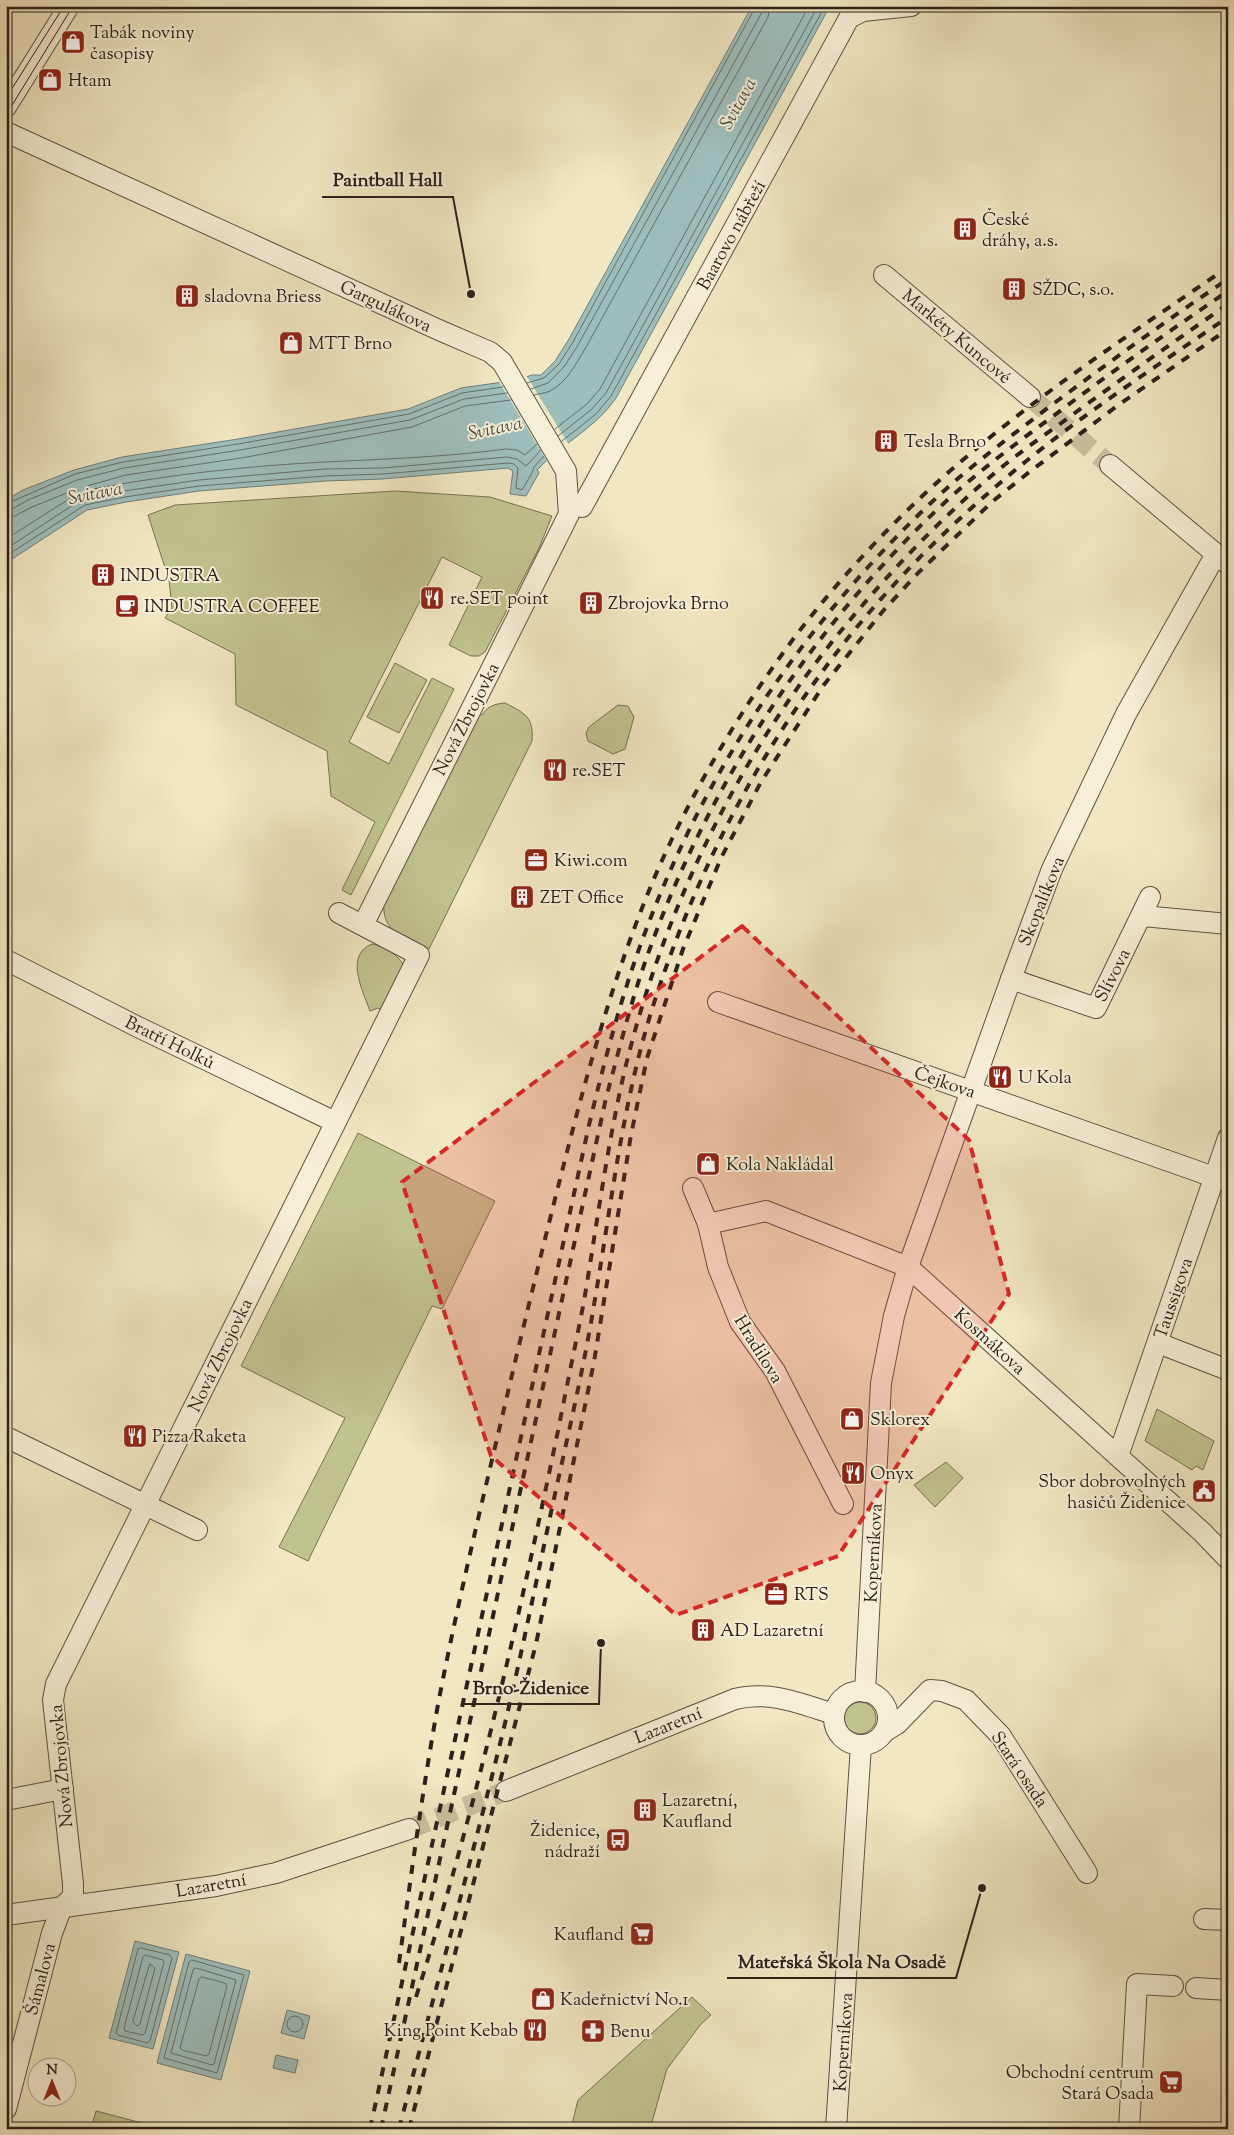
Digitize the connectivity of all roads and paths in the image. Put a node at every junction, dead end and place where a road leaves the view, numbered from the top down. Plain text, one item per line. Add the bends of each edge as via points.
1 (69, 6) edge
2 (911, 6) edge
3 (880, 7) edge
4 (6, 107) edge
5 (6, 132) edge
6 (884, 275) dead end
7 (1030, 397) tunnel mouth
8 (1110, 465) tunnel mouth
9 (576, 510) junction
10 (1222, 559) edge
11 (339, 913) dead end
12 (1228, 924) edge
13 (363, 925) junction
14 (6, 960) edge
15 (1010, 979) junction
16 (718, 1002) dead end
17 (970, 1091) junction
18 (335, 1122) junction
19 (1228, 1138) edge
20 (1221, 1180) edge
21 (693, 1188) dead end
22 (708, 1224) junction
23 (908, 1267) junction
24 (1158, 1342) junction
25 (1228, 1370) edge
26 (6, 1437) edge
27 (1118, 1456) junction
28 (843, 1504) dead end
29 (145, 1505) junction
30 (197, 1530) dead end
31 (1228, 1559) edge
32 (865, 1692) junction
33 (885, 1705) junction
34 (911, 1710) junction
35 (834, 1714) junction
36 (884, 1732) junction
37 (861, 1745) junction
38 (63, 1789) junction
39 (506, 1791) tunnel mouth
40 (6, 1800) edge
41 (409, 1829) tunnel mouth
42 (1087, 1873) dead end
43 (62, 1907) junction
44 (6, 1915) edge
45 (1204, 1919) dead end
46 (1228, 1920) edge
47 (1173, 1986) dead end
48 (1196, 1988) dead end
49 (1228, 1990) edge
50 (6, 2109) edge
51 (836, 2129) edge
52 (1129, 2129) edge

1 - 4 street
2 - 3 street, Baarovo nábřeží
3 - 9 street, Baarovo nábřeží via 849,18
5 - 9 street, Gargulákova via 490,352 502,362 562,463
6 - 7 street, Markéty Kuncové
8 - 10 street
9 - 13 street, Nová Zbrojovka
10 - 15 street, Skopalíkova via 1126,714 1052,869
11 - 13 street
12 - 15 street, Slívova via 1146,907 1096,1008
13 - 18 street, Nová Zbrojovka via 419,955
14 - 18 street, Bratří Holků
15 - 17 street, Skopalíkova
16 - 17 street, Čejkova
17 - 20 street, Čejkova
17 - 23 street, Skopalíkova
18 - 29 street, Nová Zbrojovka
19 - 20 street, Taussigova
20 - 24 street, Taussigova
21 - 22 street, Hradilova
22 - 23 street, Kosmákova via 766,1211
22 - 28 street, Hradilova via 718,1267 740,1322 775,1371
23 - 27 street, Kosmákova
23 - 32 street, Koperníkova via 894,1316 881,1383
24 - 25 street
24 - 27 street, Taussigova
26 - 29 street
27 - 31 street, Kosmákova
29 - 30 street
29 - 38 street, Nová Zbrojovka via 56,1684 53,1700
32 - 33 street via 873,1694
32 - 35 street via 849,1694 842,1699
33 - 34 street via 896,1711
33 - 36 street via 888,1715
34 - 36 street, Stará osada
34 - 42 street, Stará osada via 930,1690 966,1700 1002,1736
35 - 37 street via 834,1723 844,1739
35 - 39 street, Lazaretní via 751,1694 734,1698
36 - 37 street via 870,1744
37 - 51 street, Koperníkova
38 - 40 street
38 - 43 street, Nová Zbrojovka via 73,1897
41 - 43 street, Lazaretní via 276,1873 216,1886
43 - 44 street, Lazaretní
43 - 50 street, Šámalova via 52,1933
45 - 46 street
47 - 52 street via 1137,1984
48 - 49 street

